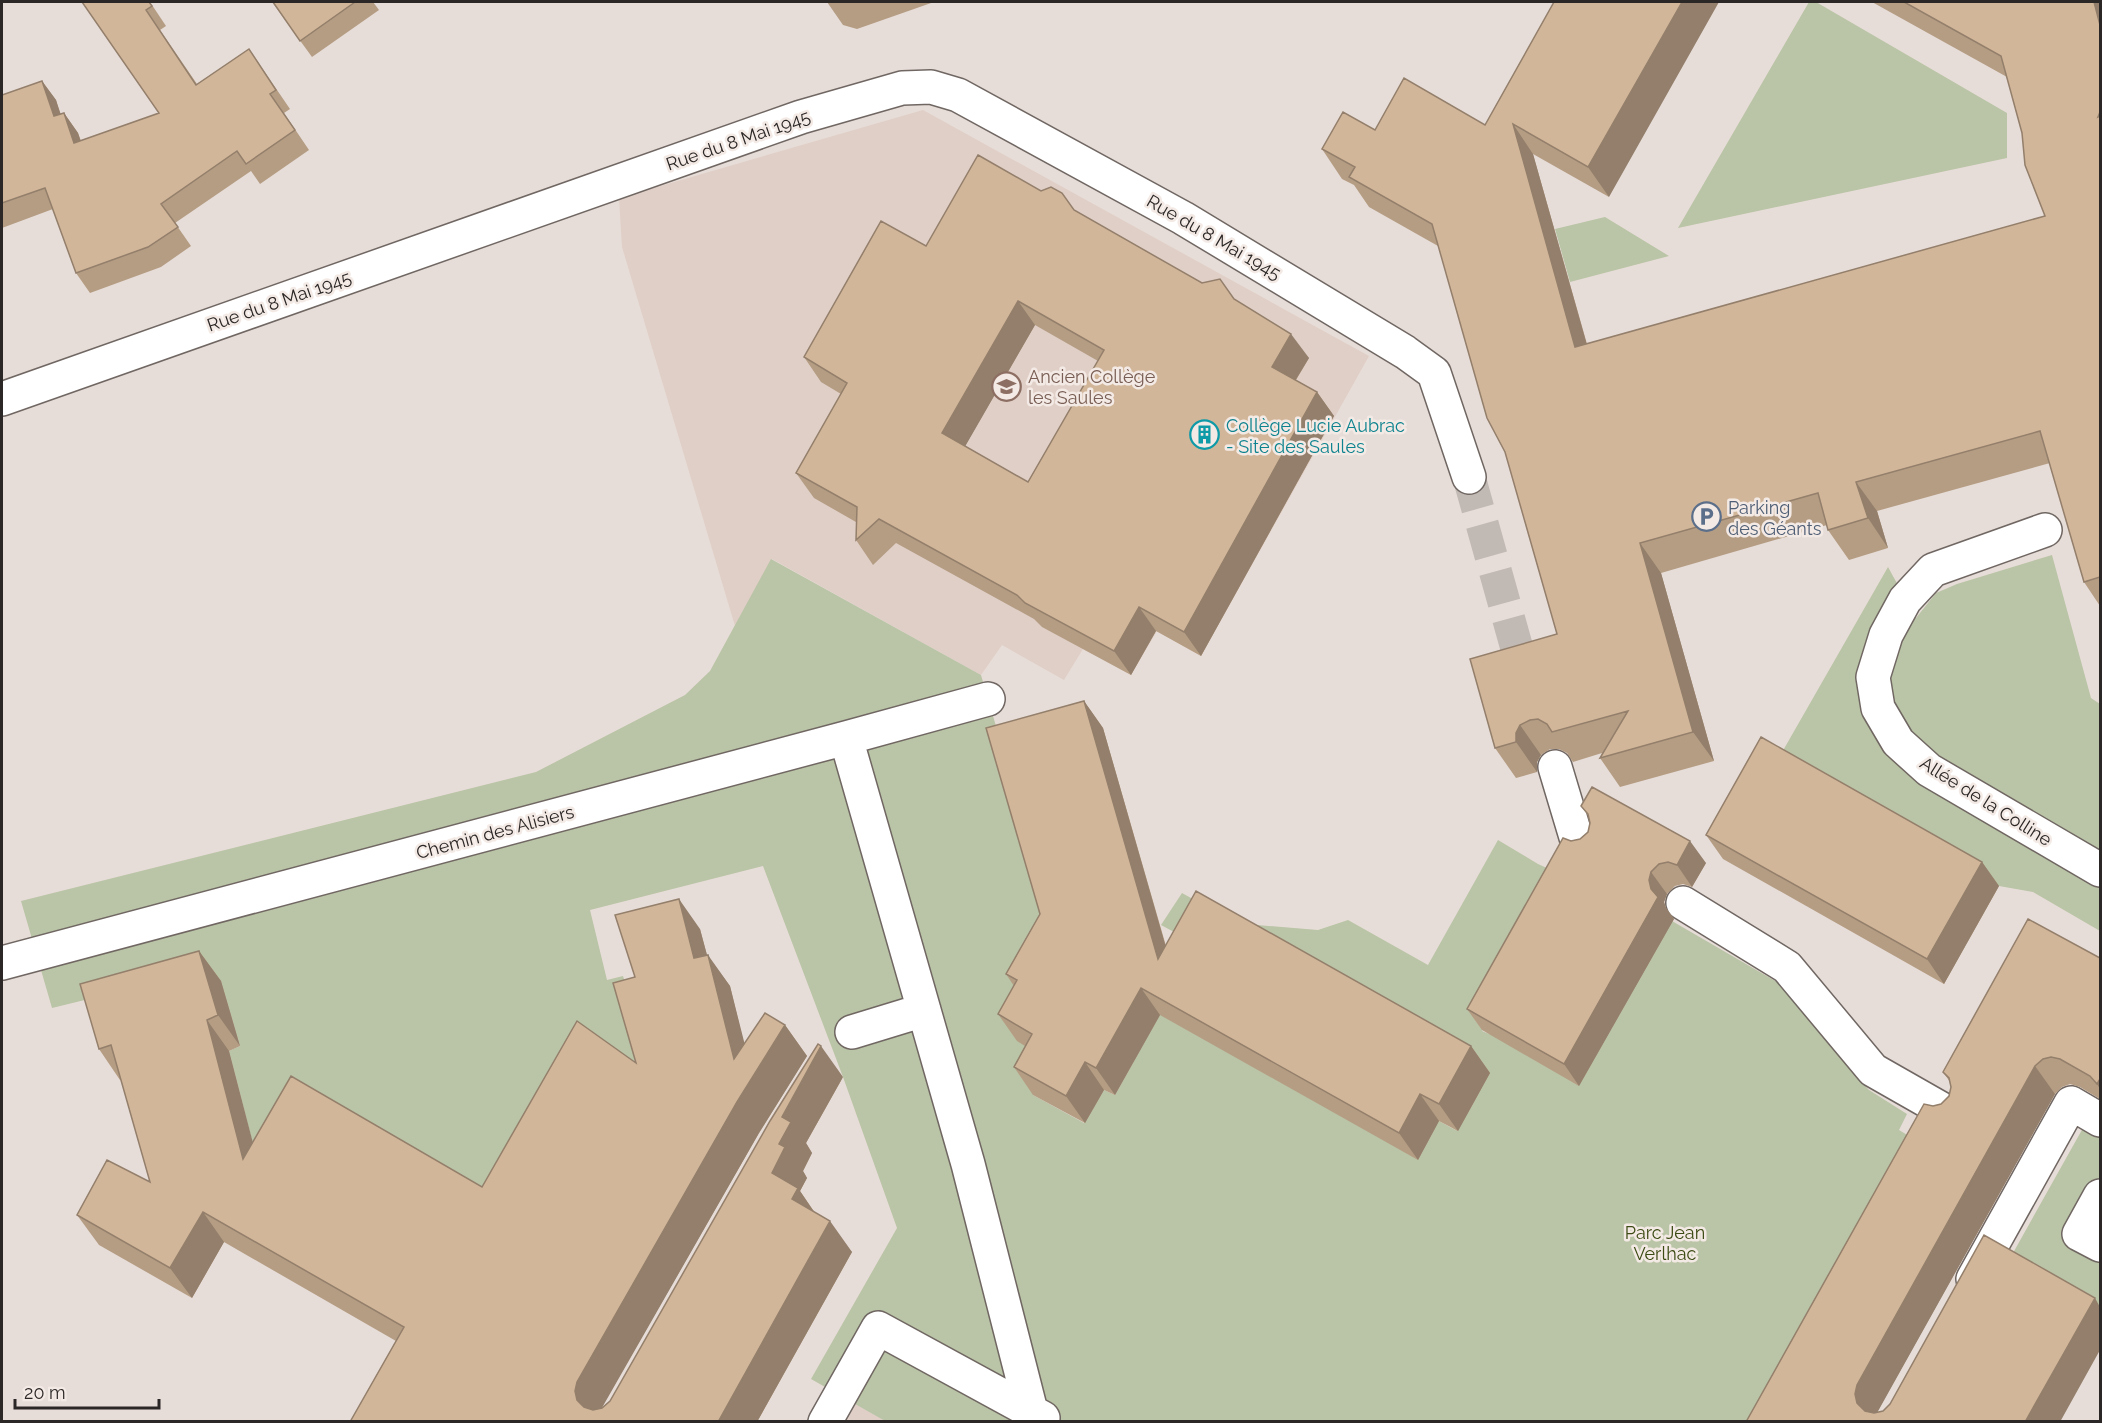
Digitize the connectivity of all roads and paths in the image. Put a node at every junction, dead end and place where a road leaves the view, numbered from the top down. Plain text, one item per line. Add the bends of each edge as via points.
1 (2, 399) edge
2 (1468, 477) tunnel mouth
3 (2045, 530) dead end
4 (988, 699) dead end
5 (846, 738) junction
6 (1555, 767) edge
7 (1587, 844) edge
8 (2100, 870) edge
9 (1683, 903) dead end
10 (2, 963) edge
11 (924, 1010) junction
12 (852, 1032) dead end
13 (1952, 1115) edge
14 (2100, 1120) edge
15 (2100, 1196) edge
16 (2100, 1245) edge
17 (1956, 1308) edge
18 (1040, 1416) edge
19 (825, 1422) edge

1 - 2 street, Rue du 8 Mai 1945 via 801,117 902,88 931,87 958,95 1201,229 1434,373
3 - 8 street, Allée de la Colline via 1933,570 1905,600 1886,635 1873,677 1878,708 1898,742 1929,770
4 - 5 street, Chemin des Alisiers
5 - 10 street, Chemin des Alisiers
5 - 11 street
6 - 7 street via 1576,837
9 - 13 street via 1787,967 1873,1070
11 - 12 street
11 - 18 street
14 - 17 street via 2071,1103
15 - 16 street via 2079,1234
18 - 19 street via 878,1328

